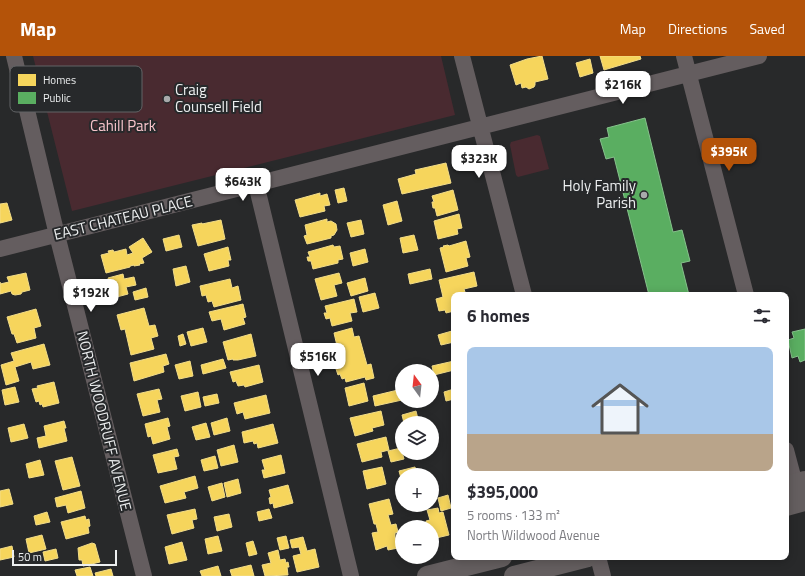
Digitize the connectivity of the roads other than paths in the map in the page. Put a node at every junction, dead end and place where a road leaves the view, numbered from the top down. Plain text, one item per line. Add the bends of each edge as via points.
1 (14, 56) edge
2 (462, 56) edge
3 (684, 56) edge
4 (758, 56) edge
5 (16, 66) edge
6 (689, 74) junction
7 (27, 112) edge
8 (480, 128) junction
9 (256, 184) junction
10 (57, 235) junction
11 (0, 249) edge
12 (523, 292) edge
13 (745, 292) edge
14 (789, 463) edge
15 (796, 493) edge
16 (490, 560) edge
17 (576, 560) edge
18 (599, 560) edge
19 (144, 576) edge
20 (352, 576) edge
21 (427, 576) edge
22 (514, 576) edge
23 (603, 576) edge

1 - 5 street, NORTH WOODRUFF AVENUE
2 - 8 street
3 - 6 street
4 - 6 street, EAST CHATEAU PLACE
6 - 8 street, EAST CHATEAU PLACE
6 - 13 street
7 - 10 street, NORTH WOODRUFF AVENUE
8 - 9 street, EAST CHATEAU PLACE
8 - 12 street
9 - 10 street, EAST CHATEAU PLACE
9 - 20 street
10 - 11 street, EAST CHATEAU PLACE
10 - 19 street, NORTH WOODRUFF AVENUE
14 - 15 street
16 - 21 main road
17 - 22 main road
18 - 23 street

